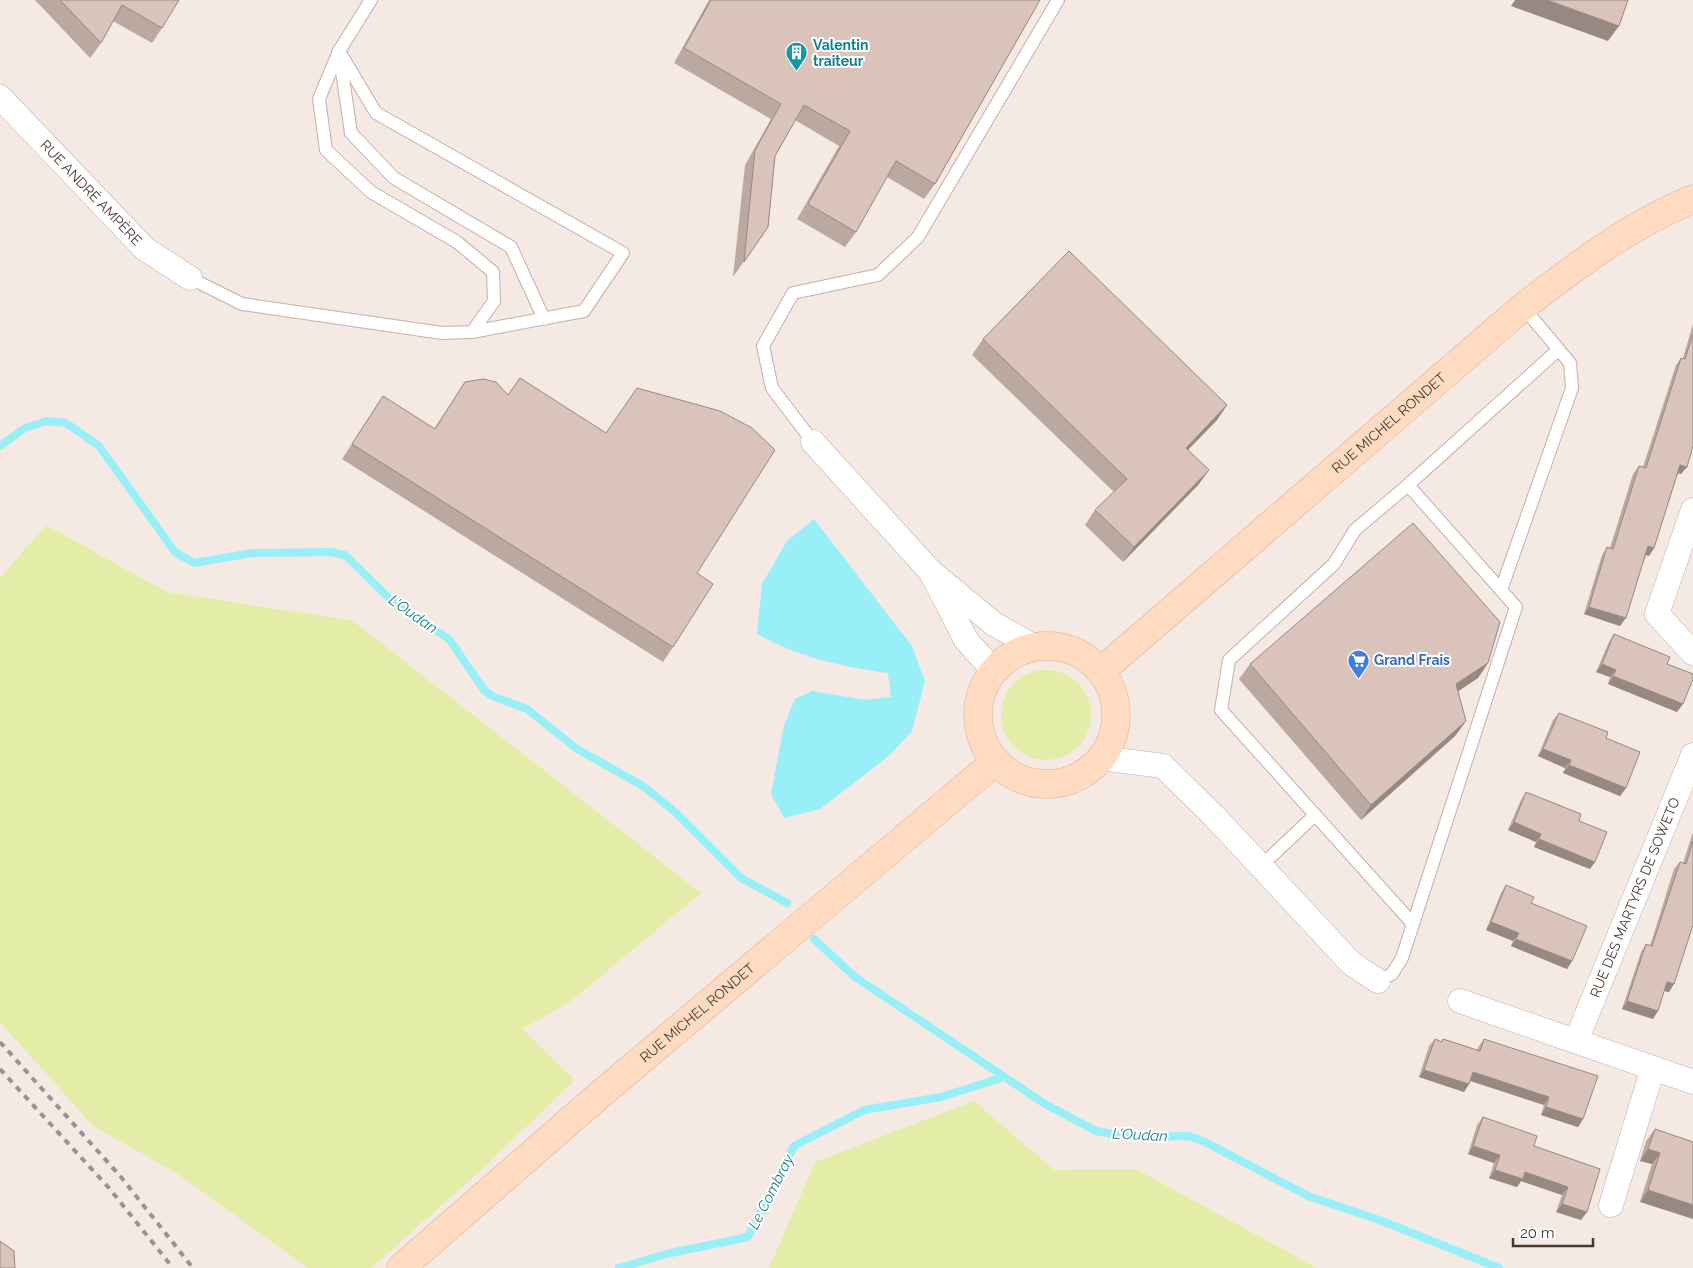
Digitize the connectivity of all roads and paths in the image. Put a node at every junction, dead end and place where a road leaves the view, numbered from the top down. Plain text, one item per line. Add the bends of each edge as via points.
1 (371, 0) edge
2 (1058, 0) edge
3 (339, 51) junction
4 (0, 96) edge
5 (1693, 199) edge
6 (190, 278) joint
7 (1523, 307) junction
8 (544, 319) junction
9 (472, 332) junction
10 (1558, 350) junction
11 (813, 442) joint
12 (1408, 485) junction
13 (1693, 510) edge
14 (931, 572) junction
15 (1501, 590) junction
16 (1035, 647) junction
17 (1693, 653) edge
18 (994, 671) junction
19 (1101, 671) junction
20 (1693, 755) edge
21 (1101, 758) junction
22 (996, 761) junction
23 (1315, 815) junction
24 (1261, 866) junction
25 (1413, 924) junction
26 (1378, 981) joint
27 (1460, 1001) dead end
28 (1576, 1041) junction
29 (1653, 1068) junction
30 (1693, 1082) edge
31 (1611, 1205) dead end
32 (401, 1268) edge

1 - 3 lane
2 - 11 lane via 918,237 878,275 793,293 763,346 772,388
3 - 8 lane via 351,133 394,178 511,247
3 - 8 lane via 376,113 623,253 584,311
3 - 9 lane via 318,99 326,150 371,192 457,242 493,272 494,300
4 - 6 street, RUE ANDRÉ AMPÈRE via 145,249
5 - 7 street, RUE MICHEL RONDET via 1665,210 1586,259
6 - 9 lane via 242,304 442,333
7 - 10 lane
7 - 19 street, RUE MICHEL RONDET
8 - 9 lane
10 - 12 lane
10 - 15 lane via 1570,363 1572,388
11 - 14 street
12 - 15 lane
12 - 23 lane via 1355,530 1334,564 1229,660 1221,710
13 - 17 street via 1657,614
14 - 16 street via 994,624
14 - 18 street via 966,640
15 - 25 lane via 1516,607
16 - 18 street via 1019,652
16 - 19 street via 1071,650
18 - 22 street via 981,698 979,726 985,745
19 - 21 street via 1112,691 1116,714 1112,738
20 - 28 street, RUE DES MARTYRS DE SOWETO
21 - 22 street via 1083,774 1060,782 1037,783 1014,775
21 - 24 street via 1163,766
22 - 32 street, RUE MICHEL RONDET via 596,1098
23 - 24 lane
23 - 25 lane
24 - 26 street via 1352,964
25 - 26 lane via 1402,958 1392,974
27 - 28 street
28 - 29 street
29 - 30 street
29 - 31 street

